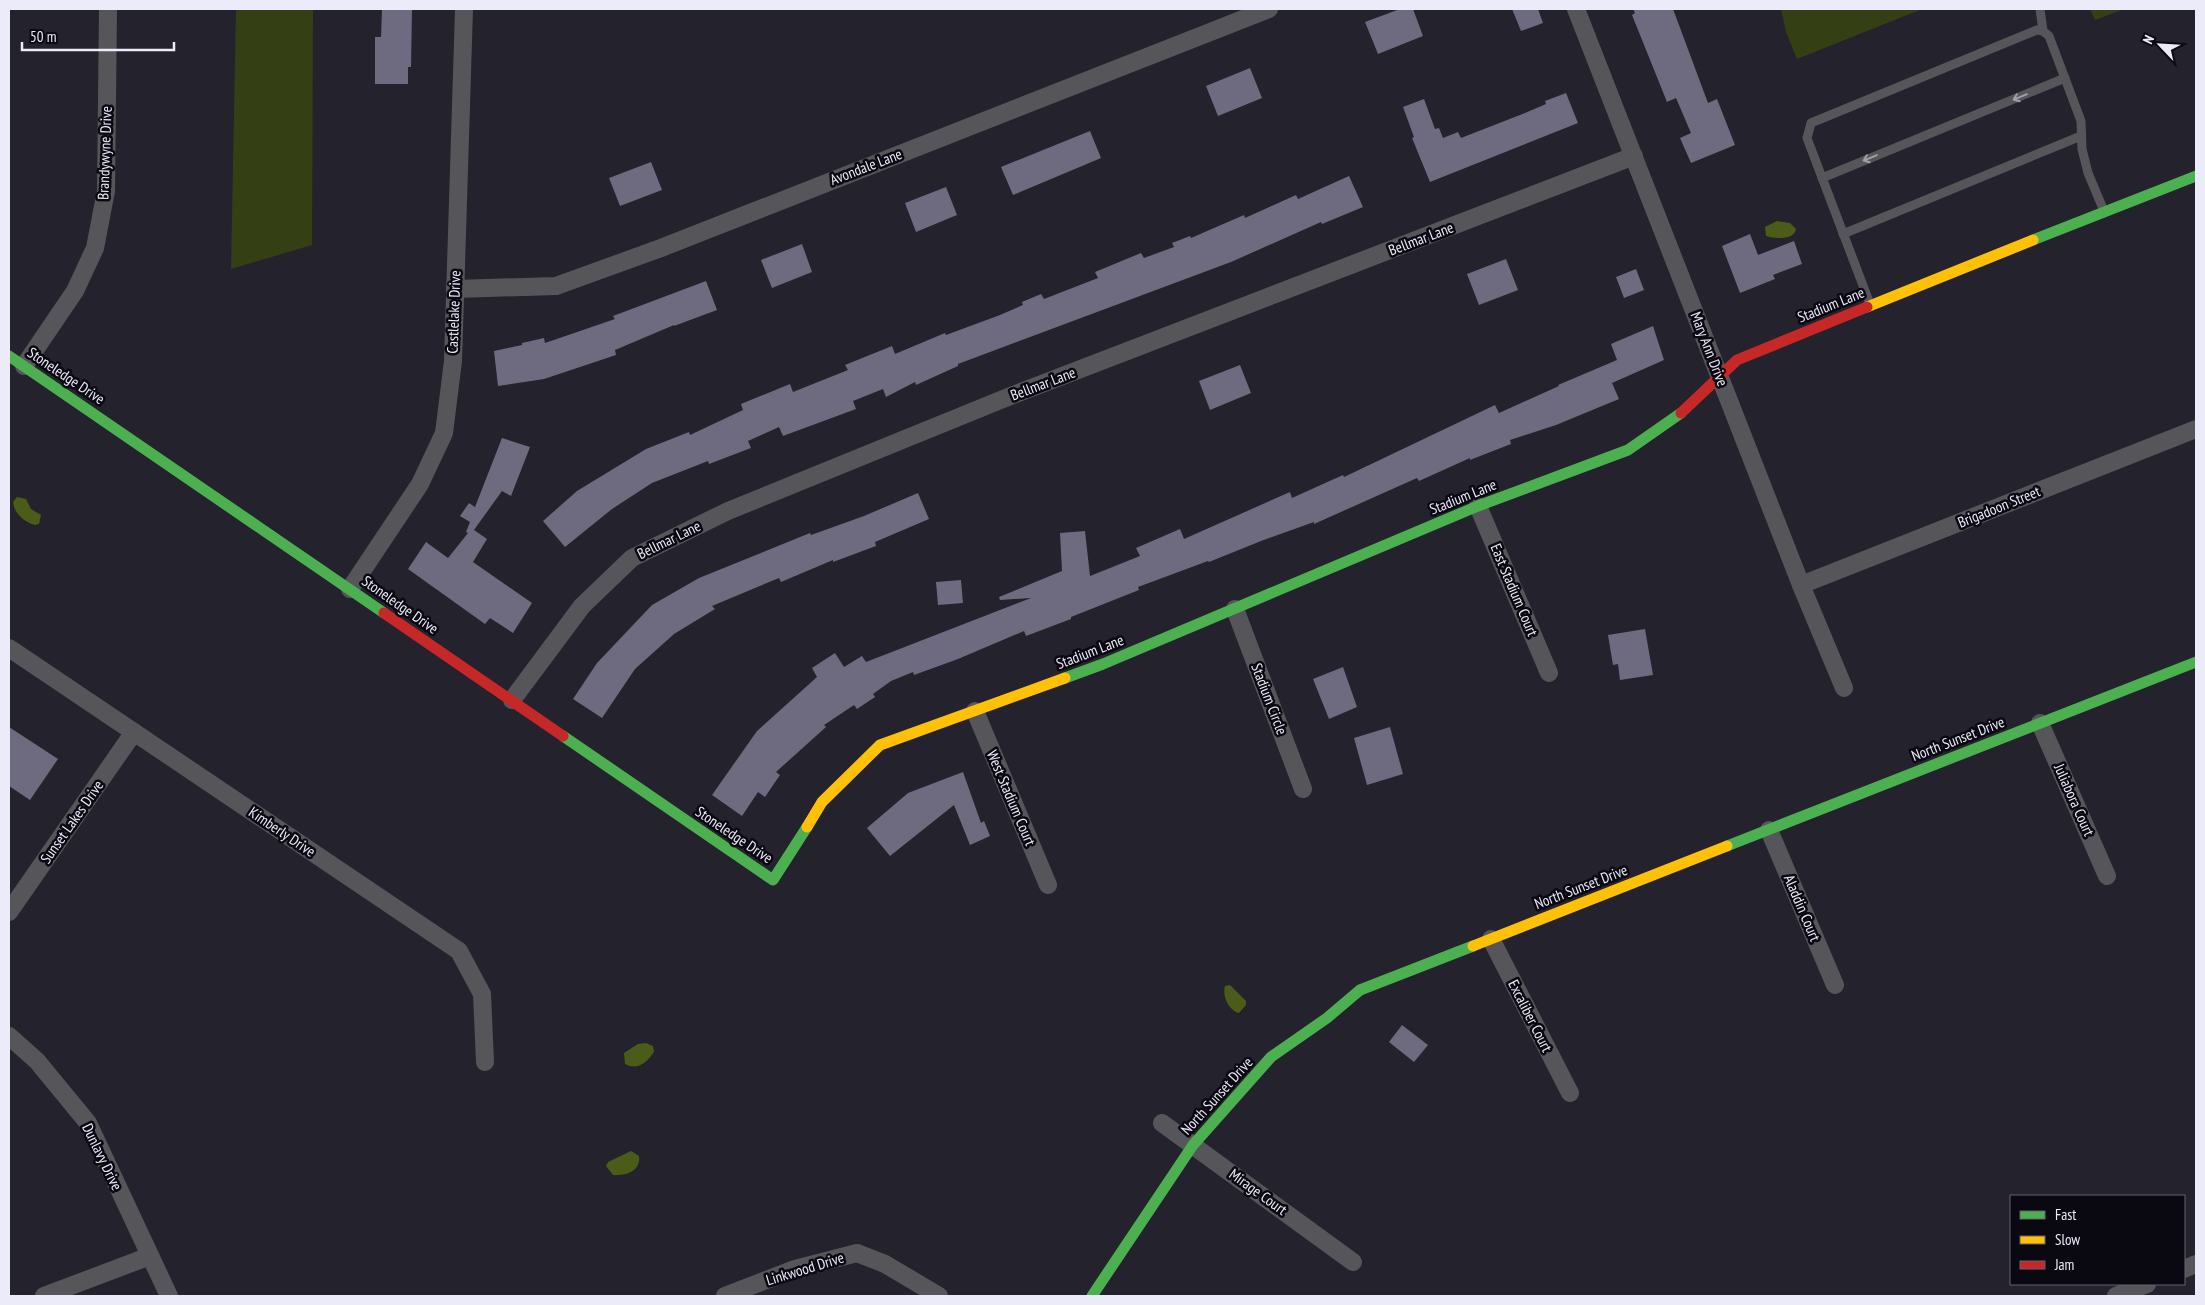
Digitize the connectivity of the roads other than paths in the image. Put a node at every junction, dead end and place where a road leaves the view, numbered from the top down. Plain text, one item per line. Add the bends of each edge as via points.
1 (108, 9) edge
2 (464, 9) edge
3 (1269, 9) edge
4 (1576, 9) edge
5 (2040, 9) edge
6 (2043, 31) junction
7 (2065, 78) junction
8 (2081, 136) junction
9 (1634, 156) junction
10 (2196, 176) edge
11 (1822, 178) junction
12 (2105, 212) junction
13 (1843, 234) junction
14 (455, 289) junction
15 (1870, 305) junction
16 (9, 356) edge
17 (24, 366) junction
18 (1720, 376) junction
19 (2196, 429) edge
20 (1478, 506) junction
21 (1801, 585) junction
22 (350, 589) junction
23 (1235, 609) junction
24 (9, 648) edge
25 (2196, 662) edge
26 (1549, 674) dead end
27 (1844, 688) dead end
28 (512, 700) junction
29 (974, 711) junction
30 (2040, 723) junction
31 (134, 732) junction
32 (1303, 789) dead end
33 (1769, 830) junction
34 (2107, 876) dead end
35 (774, 880) joint
36 (1048, 885) dead end
37 (9, 912) edge
38 (1491, 939) junction
39 (1835, 986) dead end
40 (9, 1036) edge
41 (485, 1062) dead end
42 (1570, 1093) dead end
43 (1162, 1123) dead end
44 (1192, 1145) junction
45 (150, 1256) junction
46 (1353, 1262) dead end
47 (2144, 1285) edge
48 (44, 1296) edge
49 (169, 1296) edge
50 (725, 1296) edge
51 (939, 1296) edge
52 (1092, 1296) edge
53 (2116, 1296) edge

1 - 17 street, Brandywyne Drive via 106,191 95,248 75,291
2 - 14 street, Castlelake Drive
3 - 14 street, Avondale Lane via 661,248 556,286
4 - 9 street, Mary Ann Drive
5 - 6 lane
6 - 7 lane via 2049,36
6 - 11 lane via 2037,30 1811,123 1807,138
7 - 8 lane via 2081,121
7 -> 11 lane
8 - 12 lane via 2088,172
8 - 13 lane
9 - 18 street, Mary Ann Drive
9 - 28 street, Bellmar Lane via 1008,397 728,511 632,558 582,606
10 - 12 street, Stadium Lane
11 - 13 lane
12 - 15 street, Stadium Lane
13 - 15 lane
14 - 22 street, Castlelake Drive via 453,361 444,433 420,484
15 - 18 street, Stadium Lane via 1737,360
16 - 17 street, Stoneledge Drive
17 - 22 street, Stoneledge Drive
18 - 20 street, Stadium Lane via 1690,406 1628,450
18 - 21 street, Mary Ann Drive
19 - 21 street, Brigadoon Street
20 - 23 street, Stadium Lane
20 - 26 street, East Stadium Court
21 - 27 street, Mary Ann Drive
22 - 28 street, Stoneledge Drive
23 - 29 street, Stadium Lane via 1103,664
23 - 32 street, Stadium Circle
24 - 31 street, Kimberly Drive
25 - 30 street, North Sunset Drive
28 - 35 street, Stoneledge Drive
29 - 35 street, Stadium Lane via 880,745 822,802
29 - 36 street, West Stadium Court
30 - 33 street, North Sunset Drive
30 - 34 street, Juliabora Court
31 - 37 street, Sunset Lakes Drive
31 - 41 street, Kimberly Drive via 459,951 482,994
33 - 38 street, North Sunset Drive
33 - 39 street, Aladdin Court
38 - 42 street, Excaliber Court
38 - 44 street, North Sunset Drive via 1360,990 1327,1018 1271,1057
40 - 45 street, Dunlavy Drive via 38,1061 88,1123
43 - 44 street, Mirage Court
44 - 46 street, Mirage Court
44 - 52 street, North Sunset Drive
45 - 48 street
45 - 49 street, Dunlavy Drive
47 - 53 street
50 - 51 street, Linkwood Drive via 795,1269 857,1253 886,1264

